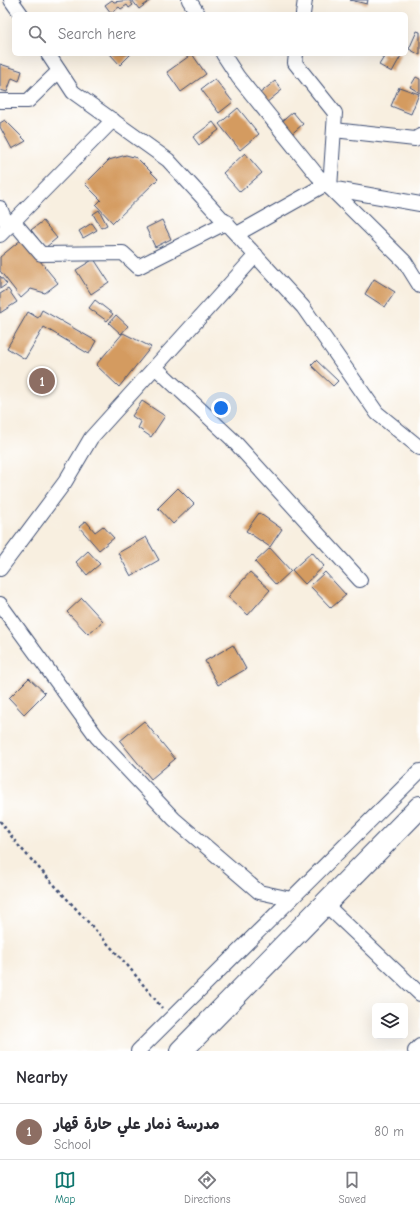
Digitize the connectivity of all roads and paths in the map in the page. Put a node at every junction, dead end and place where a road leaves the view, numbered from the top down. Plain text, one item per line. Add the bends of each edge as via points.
1 (11, 0) edge
2 (189, 0) edge
3 (305, 0) edge
4 (20, 12) edge
5 (197, 12) edge
6 (303, 12) edge
7 (49, 56) edge
8 (224, 56) edge
9 (296, 56) edge
10 (59, 71) junction
11 (0, 101) edge
12 (113, 120) junction
13 (334, 130) junction
14 (420, 136) edge
15 (328, 186) junction
16 (420, 204) edge
17 (0, 208) edge
18 (227, 222) junction
19 (7, 227) edge
20 (237, 234) junction
21 (256, 255) junction
22 (420, 286) edge
23 (155, 367) junction
24 (420, 448) edge
25 (0, 569) edge
26 (360, 580) dead end
27 (0, 604) edge
28 (420, 771) edge
29 (420, 807) edge
30 (0, 822) edge
31 (291, 899) junction
32 (325, 904) junction
33 (420, 994) edge
34 (171, 1019) junction
35 (420, 1046) edge
36 (138, 1051) edge
37 (181, 1051) edge
38 (415, 1051) edge

1 - 4 street
2 - 5 street
3 - 6 street
7 - 10 street
8 - 15 street via 238,77
9 - 13 street via 295,63 335,113
10 - 11 street via 28,101
10 - 12 street via 73,92
12 - 18 street via 168,160
12 - 19 street
13 - 14 street via 416,139
13 - 15 street
15 - 16 street
15 - 20 street
15 - 22 street via 405,262
17 - 19 street
18 - 19 street via 138,267 123,253 41,254
18 - 20 street
20 - 21 street
21 - 23 street
21 - 24 street via 303,307 377,413
23 - 25 street via 91,438 65,482
23 - 26 street via 232,440
27 - 31 street via 97,737 174,819 259,892
28 - 31 street
29 - 32 main road
30 - 34 path via 128,966
31 - 34 street
32 - 33 street
32 - 37 main road
34 - 36 street
35 - 38 street

